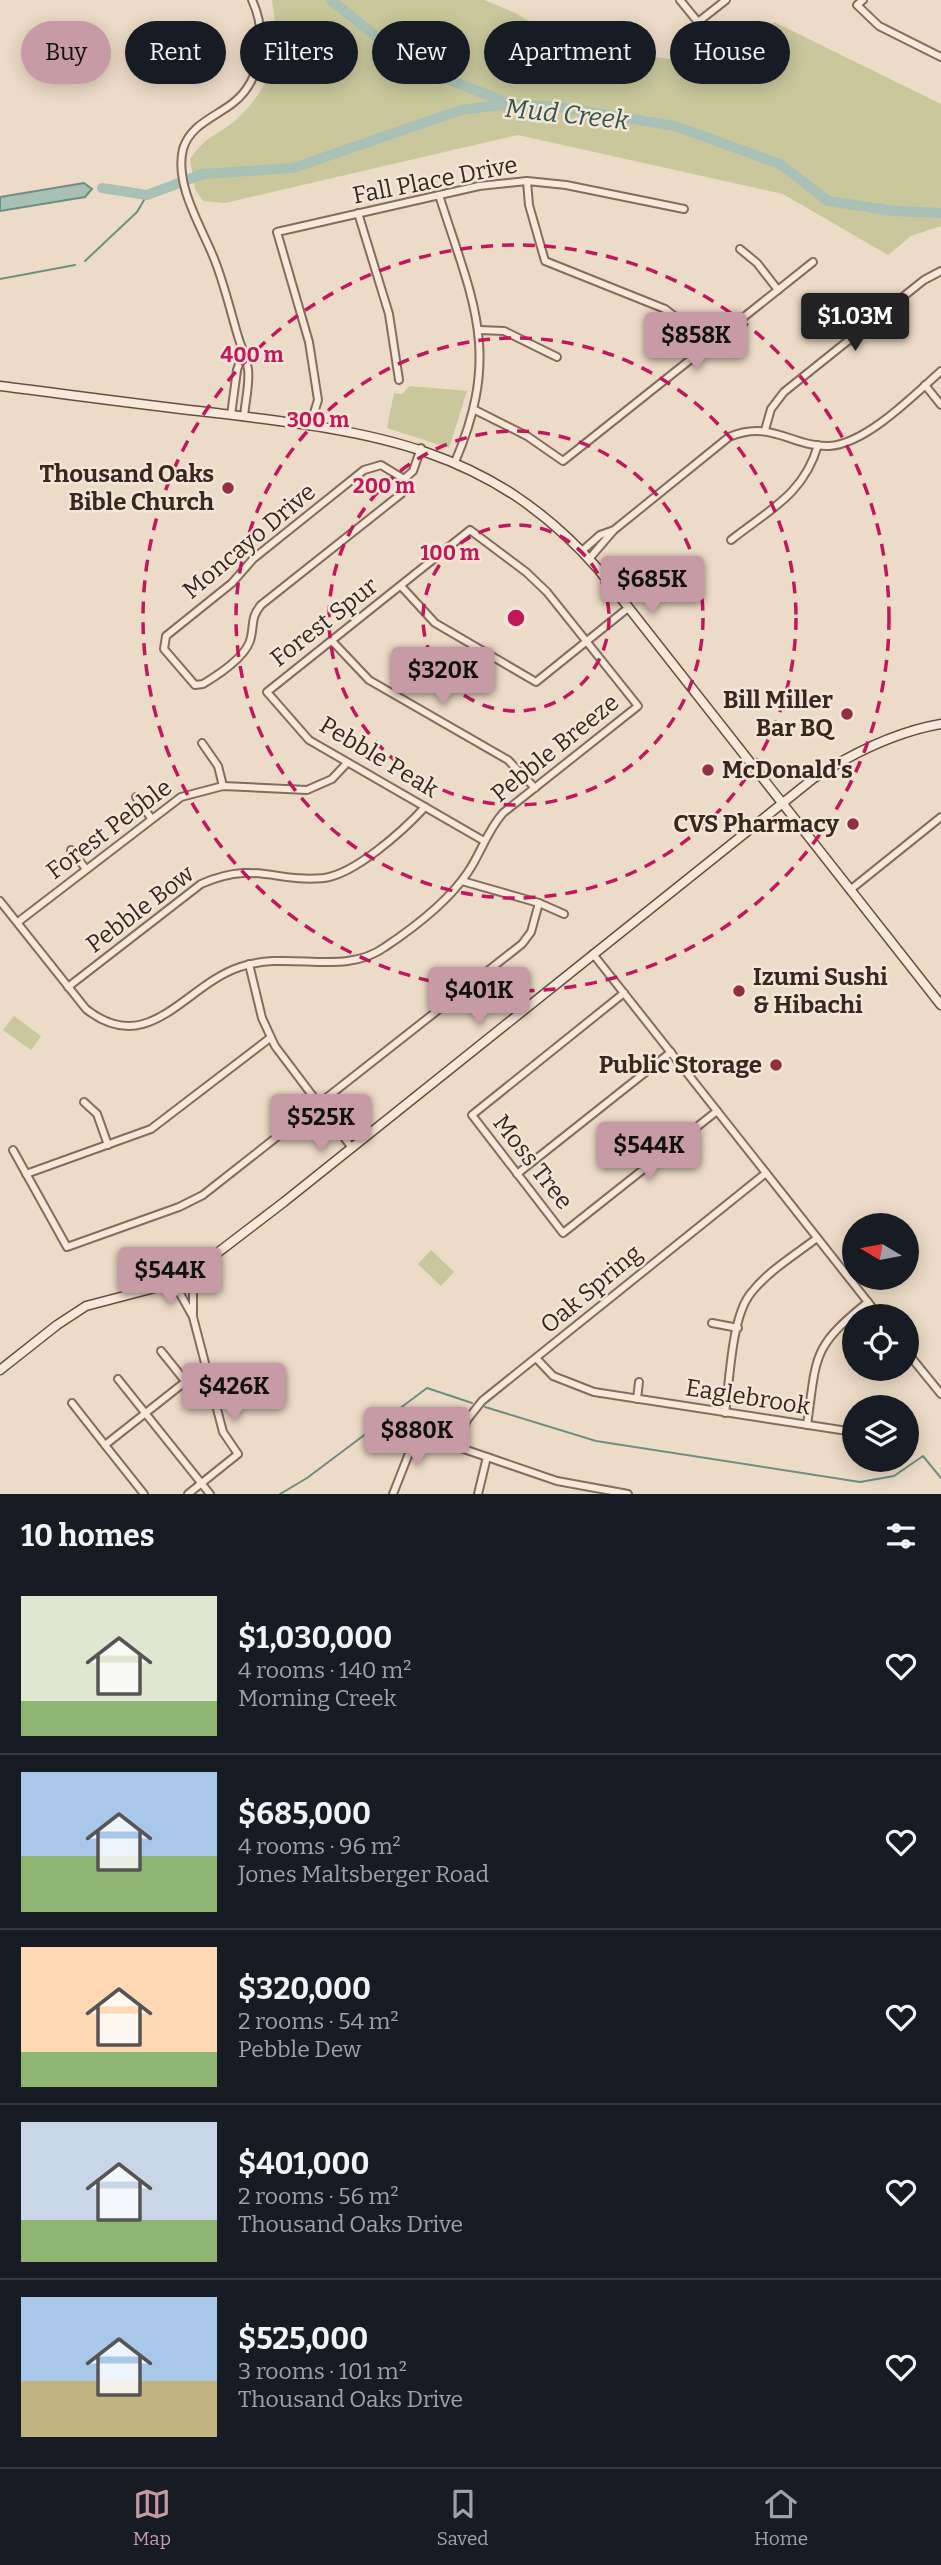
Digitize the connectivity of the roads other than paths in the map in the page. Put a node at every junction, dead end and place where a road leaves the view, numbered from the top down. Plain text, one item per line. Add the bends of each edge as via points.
1 (253, 0) edge
2 (680, 0) edge
3 (726, 0) edge
4 (860, 3) edge
5 (941, 57) edge
6 (527, 181) junction
7 (439, 195) junction
8 (684, 209) dead end
9 (358, 214) junction
10 (740, 249) dead end
11 (813, 262) dead end
12 (941, 271) edge
13 (778, 290) junction
14 (479, 330) junction
15 (704, 348) junction
16 (243, 353) junction
17 (557, 357) dead end
18 (941, 371) edge
19 (400, 380) dead end
20 (925, 385) junction
21 (0, 386) edge
22 (234, 389) junction
23 (246, 391) junction
24 (941, 404) edge
25 (475, 410) junction
26 (231, 415) junction
27 (244, 416) junction
28 (310, 426) junction
29 (765, 430) junction
30 (818, 445) junction
31 (421, 448) junction
32 (455, 462) junction
33 (404, 479) junction
34 (614, 530) junction
35 (731, 540) dead end
36 (582, 551) junction
37 (589, 559) junction
38 (401, 586) junction
39 (628, 608) junction
40 (332, 640) junction
41 (587, 641) junction
42 (267, 692) joint
43 (941, 724) edge
44 (202, 743) dead end
45 (347, 763) junction
46 (223, 786) junction
47 (535, 788) junction
48 (136, 797) dead end
49 (783, 803) junction
50 (425, 807) junction
51 (941, 817) edge
52 (151, 818) junction
53 (484, 841) junction
54 (71, 849) dead end
55 (86, 869) junction
56 (462, 881) junction
57 (850, 890) junction
58 (0, 901) edge
59 (539, 903) junction
60 (564, 914) dead end
61 (18, 922) junction
62 (593, 954) junction
63 (249, 964) junction
64 (68, 987) junction
65 (624, 993) junction
66 (941, 1005) edge
67 (270, 1038) junction
68 (671, 1052) junction
69 (84, 1102) dead end
70 (320, 1105) junction
71 (717, 1111) junction
72 (108, 1145) junction
73 (352, 1148) junction
74 (13, 1150) dead end
75 (766, 1173) junction
76 (26, 1174) junction
77 (517, 1174) junction
78 (817, 1238) junction
79 (205, 1262) junction
80 (173, 1282) junction
81 (868, 1302) joint
82 (194, 1317) junction
83 (712, 1323) dead end
84 (738, 1328) junction
85 (161, 1351) dead end
86 (537, 1359) junction
87 (919, 1367) edge
88 (0, 1370) edge
89 (207, 1371) junction
90 (118, 1379) dead end
91 (186, 1380) junction
92 (639, 1382) dead end
93 (941, 1394) edge
94 (636, 1399) junction
95 (202, 1402) dead end
96 (72, 1403) dead end
97 (145, 1413) junction
98 (725, 1413) junction
99 (392, 1419) dead end
100 (807, 1425) junction
101 (842, 1430) edge
102 (417, 1433) junction
103 (104, 1445) junction
104 (456, 1447) junction
105 (487, 1457) junction
106 (201, 1483) junction
107 (568, 1484) junction
108 (144, 1494) edge
109 (188, 1494) edge
110 (210, 1494) edge
111 (393, 1494) edge
112 (478, 1494) edge
113 (565, 1494) edge
114 (628, 1494) edge

1 - 16 street via 261,37 259,60 235,102 191,134 182,163 190,208 215,261
2 - 3 street via 698,22
4 - 5 street via 879,26
6 - 7 street, Fall Place Drive
6 - 8 street, Fall Place Drive
6 - 15 street via 545,261 665,309 686,324
7 - 9 street, Fall Place Drive
7 - 14 street
9 - 19 street via 389,314
9 - 28 street, Fall Place Drive via 277,232 309,342 318,400
10 - 13 street
11 - 13 street
12 - 29 street via 923,280 784,392 771,409
13 - 15 street
14 - 17 street via 504,331
14 - 25 street via 481,363
15 - 25 street via 563,461 527,436
16 - 22 street
16 - 23 street via 248,370
18 - 20 street
20 - 24 street
20 - 30 street via 858,437
21 - 26 main road
22 - 23 street
22 - 26 street
23 - 27 street
25 - 32 street
26 - 27 main road
27 - 28 main road
28 - 31 main road
29 - 30 street
29 - 34 street via 723,440
30 - 35 street via 803,482
31 - 32 main road
31 - 33 street via 413,471
32 - 36 main road via 524,500
33 - 33 street, Moncayo Drive via 401,495 261,605 252,619 251,639 243,653 206,683 195,685 164,649 166,636 364,470 381,465
34 - 36 street via 600,535
34 - 37 street
36 - 37 main road
37 - 39 main road
38 - 40 street, Forest Spur
38 - 41 street via 435,622 536,682
38 - 41 street, Forest Spur via 470,530 526,572
39 - 41 street
39 - 49 main road
40 - 42 street, Forest Spur
40 - 47 street via 369,680 508,760
41 - 47 street, Pebble Breeze via 638,706
42 - 45 street, Pebble Peak via 304,737
43 - 49 main road via 868,748 814,778
44 - 46 street via 218,766
45 - 46 street, Forest Pebble via 332,779 307,790
45 - 50 street, Pebble Peak
46 - 52 street, Forest Pebble via 181,797
47 - 53 street, Pebble Breeze via 503,813
48 - 52 street
49 - 57 main road
49 - 62 main road
50 - 53 street, Pebble Peak
50 - 64 street, Pebble Bow via 341,874 317,878 244,872 201,884
51 - 57 street
52 - 55 street, Forest Pebble
53 - 56 street, Pebble Breeze
54 - 55 street
55 - 61 street, Forest Pebble
56 - 59 street
56 - 63 street, Pebble Breeze via 441,904 370,956 344,962 281,958
57 - 66 main road
58 - 61 street
59 - 60 street
59 - 70 street via 531,932 522,944
61 - 64 street
62 - 65 street
62 - 73 main road
63 - 64 street, Pebble Breeze via 221,975 151,1023 138,1026 96,1017
63 - 67 street
65 - 68 street
65 - 77 street, Moss Tree via 472,1115
67 - 70 street
67 - 72 street via 167,1119
68 - 71 street
68 - 77 street
69 - 72 street via 97,1114
70 - 73 street
70 - 76 street via 191,1202 66,1247
71 - 75 street
71 - 77 street, Moss Tree via 563,1233
72 - 76 street
73 - 79 main road
74 - 76 street
75 - 78 street
75 - 86 street, Oak Spring
78 - 81 street
78 - 84 street via 752,1291
79 - 80 main road
79 - 82 street via 193,1288
80 - 82 street
80 - 88 main road via 80,1310
81 - 100 street via 822,1345
82 - 89 street
83 - 84 street
84 - 98 street
85 - 91 street
86 - 94 street, Eaglebrook via 560,1380
86 - 104 street, Oak Spring via 477,1406
87 - 93 street
89 - 91 street
89 - 106 street via 223,1432 238,1454
90 - 97 street
91 - 95 street
91 - 97 street
92 - 94 street
94 - 98 street, Eaglebrook
96 - 103 street
97 - 103 street
97 - 106 street
98 - 100 street, Eaglebrook
99 - 102 street
100 - 101 street, Eaglebrook
102 - 104 street
102 - 111 street
103 - 108 street
104 - 105 street
105 - 107 street
105 - 112 street
106 - 109 street
106 - 110 street
107 - 113 street
107 - 114 street

